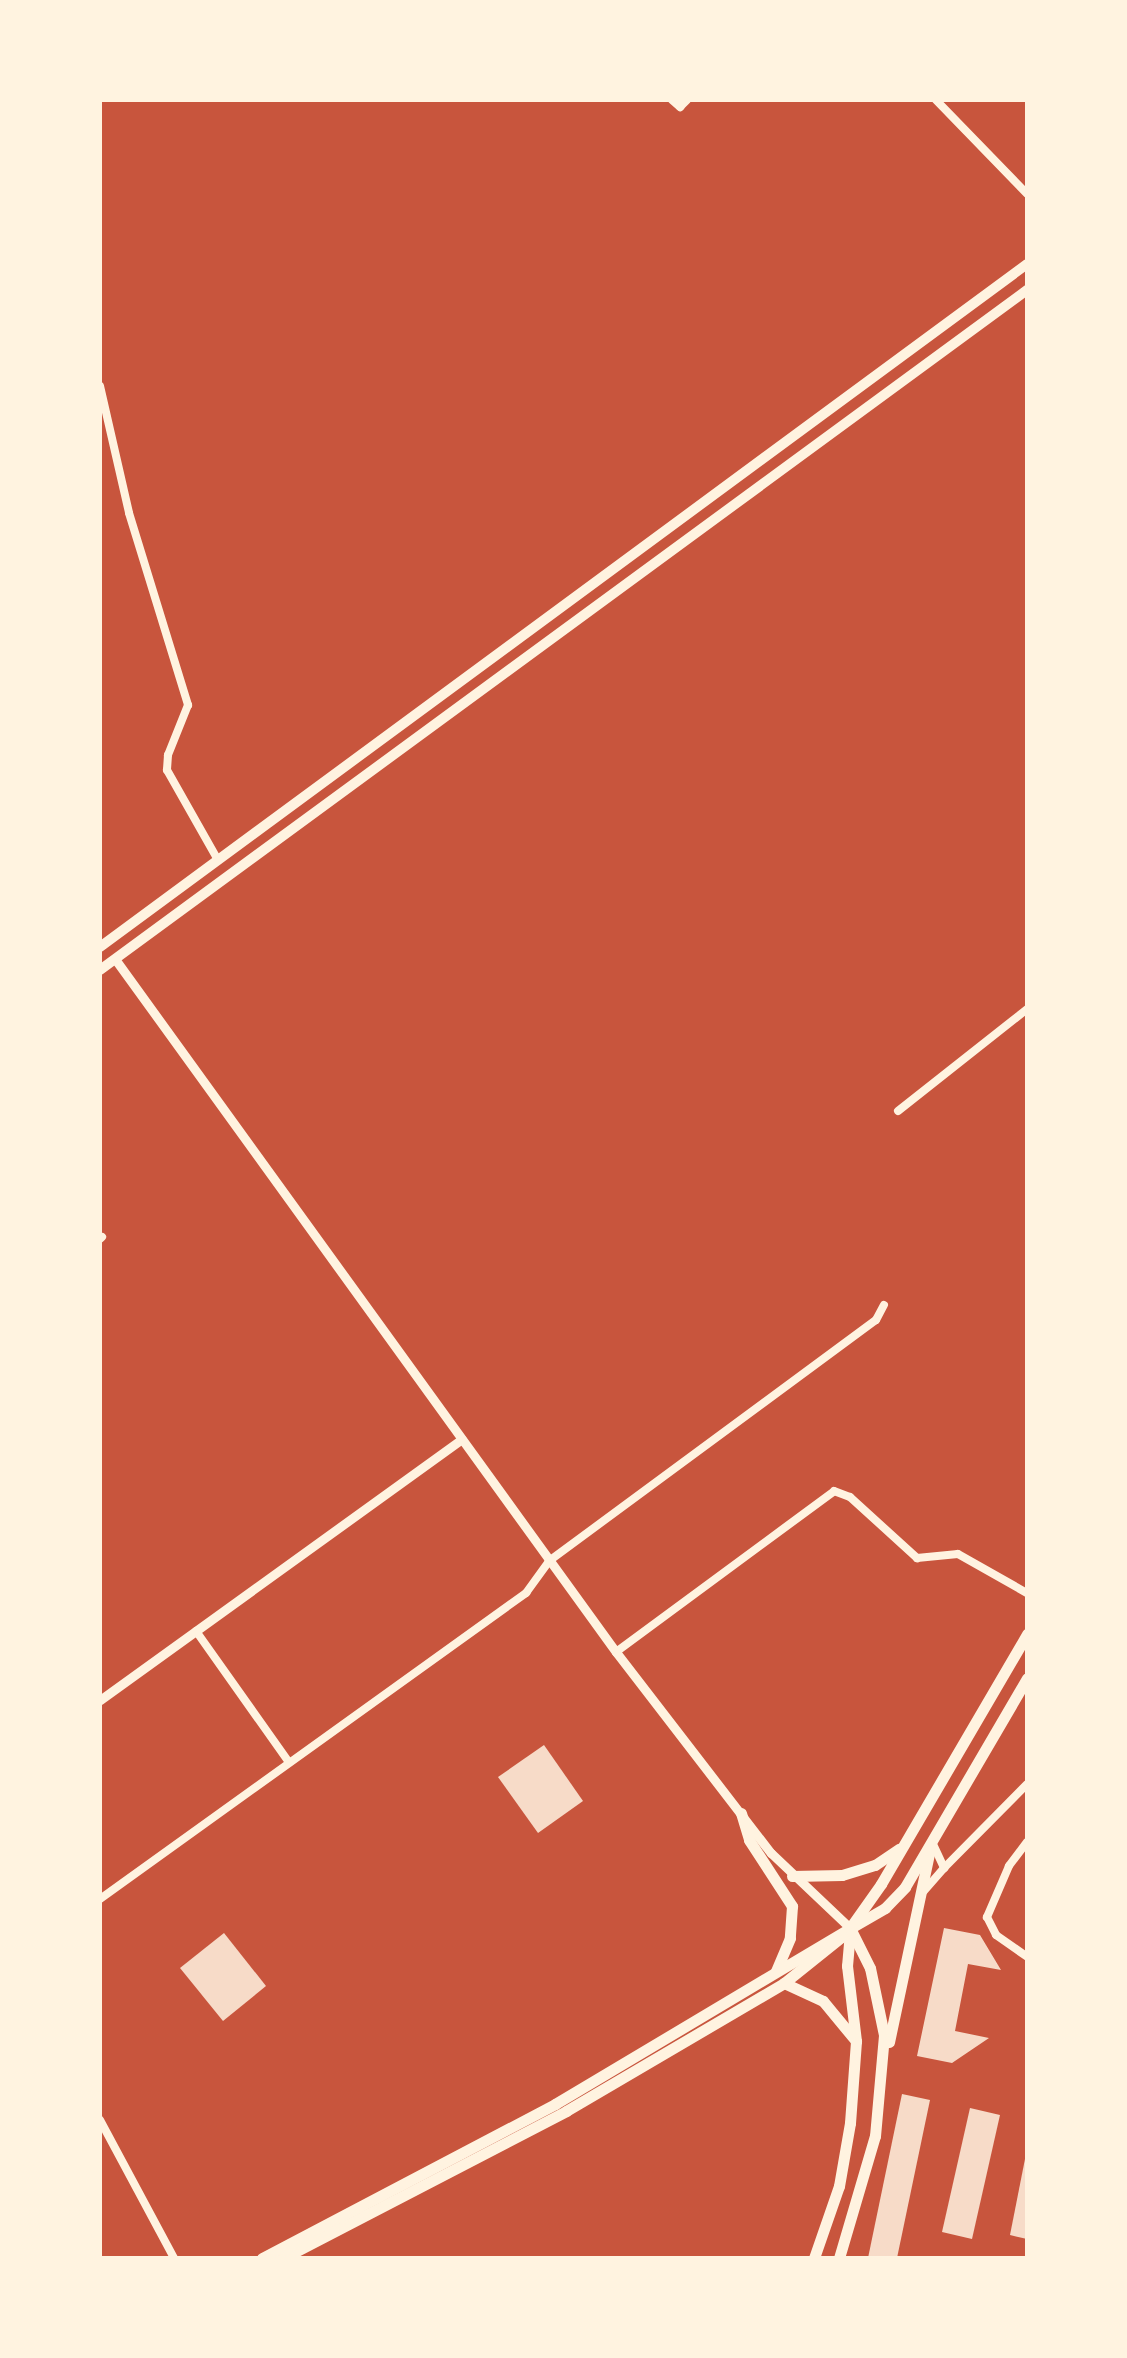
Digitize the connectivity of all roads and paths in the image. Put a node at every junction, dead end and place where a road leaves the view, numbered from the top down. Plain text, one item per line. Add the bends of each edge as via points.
1 (672, 100) edge
2 (686, 100) edge
3 (936, 100) edge
4 (1027, 194) edge
5 (1027, 264) edge
6 (1027, 290) edge
7 (100, 386) edge
8 (218, 860) junction
9 (101, 944) edge
10 (115, 960) junction
11 (100, 970) edge
12 (1027, 1009) edge
13 (898, 1110) dead end
14 (884, 1305) dead end
15 (462, 1440) junction
16 (550, 1561) junction
17 (1027, 1593) edge
18 (196, 1631) junction
19 (1027, 1634) edge
20 (616, 1652) junction
21 (1027, 1678) edge
22 (100, 1700) edge
23 (288, 1761) junction
24 (1027, 1784) edge
25 (741, 1813) junction
26 (932, 1842) junction
27 (1027, 1842) edge
28 (903, 1847) junction
29 (944, 1868) junction
30 (792, 1876) junction
31 (918, 1897) junction
32 (100, 1899) edge
33 (850, 1928) junction
34 (1027, 1957) edge
35 (778, 1980) junction
36 (856, 2041) junction
37 (883, 2075) junction
38 (100, 2120) edge
39 (174, 2258) edge
40 (262, 2258) edge
41 (283, 2258) edge
42 (814, 2258) edge
43 (838, 2258) edge

1 - 2 street via 680,107
3 - 4 street
5 - 8 main road
6 - 10 main road
7 - 8 street via 130,514 188,705 167,770
8 - 9 main road
9 - 10 main road
10 - 11 main road
10 - 15 street
12 - 13 street
14 - 16 street via 876,1320
15 - 16 street
15 - 18 street
16 - 20 street
16 - 23 street via 526,1593
17 - 20 street via 958,1554 917,1558 850,1496 834,1491
18 - 22 street
18 - 23 street
19 - 28 main road
20 - 25 street
21 - 26 main road
23 - 32 street
24 - 29 street
25 - 30 street
25 - 35 main road via 749,1840 792,1906
26 - 29 street
26 - 31 main road
26 - 33 main road via 893,1902
27 - 34 street via 1008,1866 987,1917 996,1935
28 - 30 main road via 860,1870
28 - 33 main road
29 - 31 street
30 - 33 street
31 - 37 main road
33 - 35 main road via 820,1942
33 - 36 main road via 847,1966
33 - 37 main road via 880,2001
35 - 36 main road via 824,2001
35 - 40 main road
35 - 41 main road via 566,2112
36 - 42 main road via 845,2160
37 - 43 main road via 868,2166
38 - 39 street

